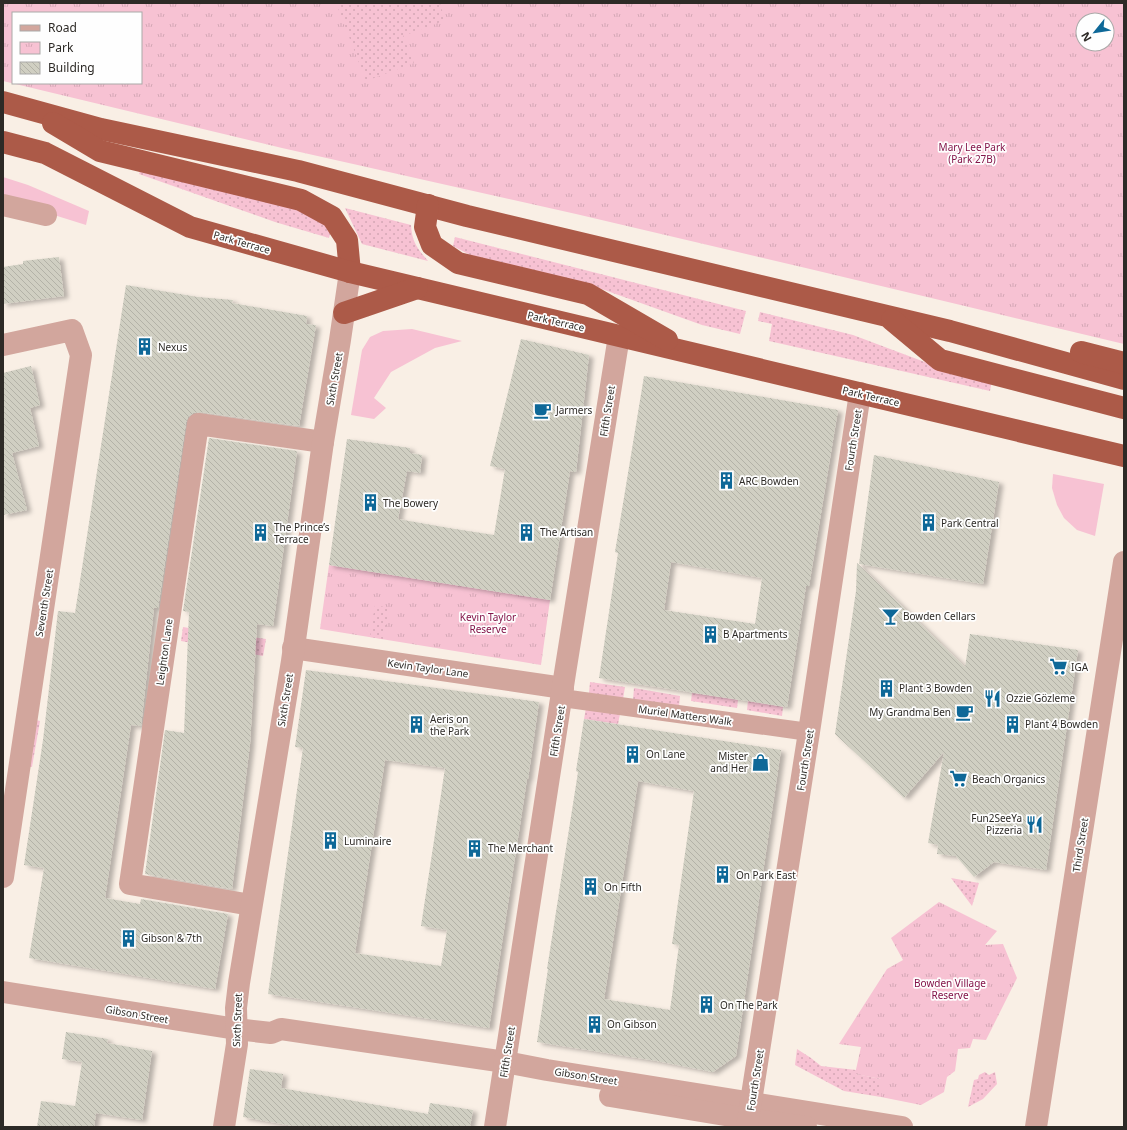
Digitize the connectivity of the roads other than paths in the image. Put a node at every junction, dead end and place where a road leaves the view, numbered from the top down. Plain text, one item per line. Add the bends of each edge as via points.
1 (3, 102) edge
2 (29, 110) junction
3 (3, 142) edge
4 (3, 205) edge
5 (428, 205) junction
6 (46, 215) dead end
7 (350, 272) junction
8 (417, 288) junction
9 (344, 313) junction
10 (888, 317) junction
11 (950, 331) junction
12 (619, 336) junction
13 (3, 345) edge
14 (687, 352) junction
15 (1124, 363) edge
16 (1124, 379) edge
17 (860, 393) junction
18 (1124, 408) edge
19 (323, 442) junction
20 (1124, 456) edge
21 (1124, 562) edge
22 (293, 648) junction
23 (563, 693) junction
24 (809, 732) junction
25 (3, 878) edge
26 (251, 905) junction
27 (3, 992) edge
28 (236, 1029) junction
29 (503, 1070) junction
30 (749, 1116) edge
31 (224, 1127) edge
32 (495, 1127) edge
33 (806, 1127) edge
34 (902, 1127) edge
35 (1036, 1127) edge

1 - 2 highway
2 - 5 highway via 101,129 298,171
2 - 7 highway via 100,151 301,200 332,217 347,240
3 - 7 highway, Park Terrace via 45,153 190,227
4 - 6 street
5 - 10 highway
5 - 14 highway via 425,227 432,246 458,263 588,294
7 - 8 highway, Park Terrace
7 - 9 street, Sixth Street
8 - 9 highway
8 - 12 highway, Park Terrace
9 - 19 street, Sixth Street
10 - 11 highway
10 - 18 highway via 940,360
11 - 15 highway via 1020,338
11 - 16 highway
12 - 14 highway, Park Terrace
12 - 23 street, Fifth Street
13 - 25 street, Seventh Street via 72,330 81,355
14 - 17 highway, Park Terrace
17 - 20 highway, Park Terrace
17 - 24 street, Fourth Street
19 - 22 street, Sixth Street
19 - 26 street, Leighton Lane via 198,424 130,884
21 - 35 street, Third Street
22 - 23 street, Kevin Taylor Lane
22 - 26 street, Sixth Street
23 - 24 street, Muriel Matters Walk
23 - 29 street, Fifth Street
24 - 30 street, Fourth Street
26 - 28 street, Sixth Street via 239,983
27 - 28 street, Gibson Street
28 - 29 street, Gibson Street via 271,1034 282,1044
28 - 31 street, Sixth Street via 237,1044
29 - 30 street, Gibson Street
29 - 32 street, Fifth Street
30 - 33 street, Gibson Street
30 - 34 street, Gibson Street

